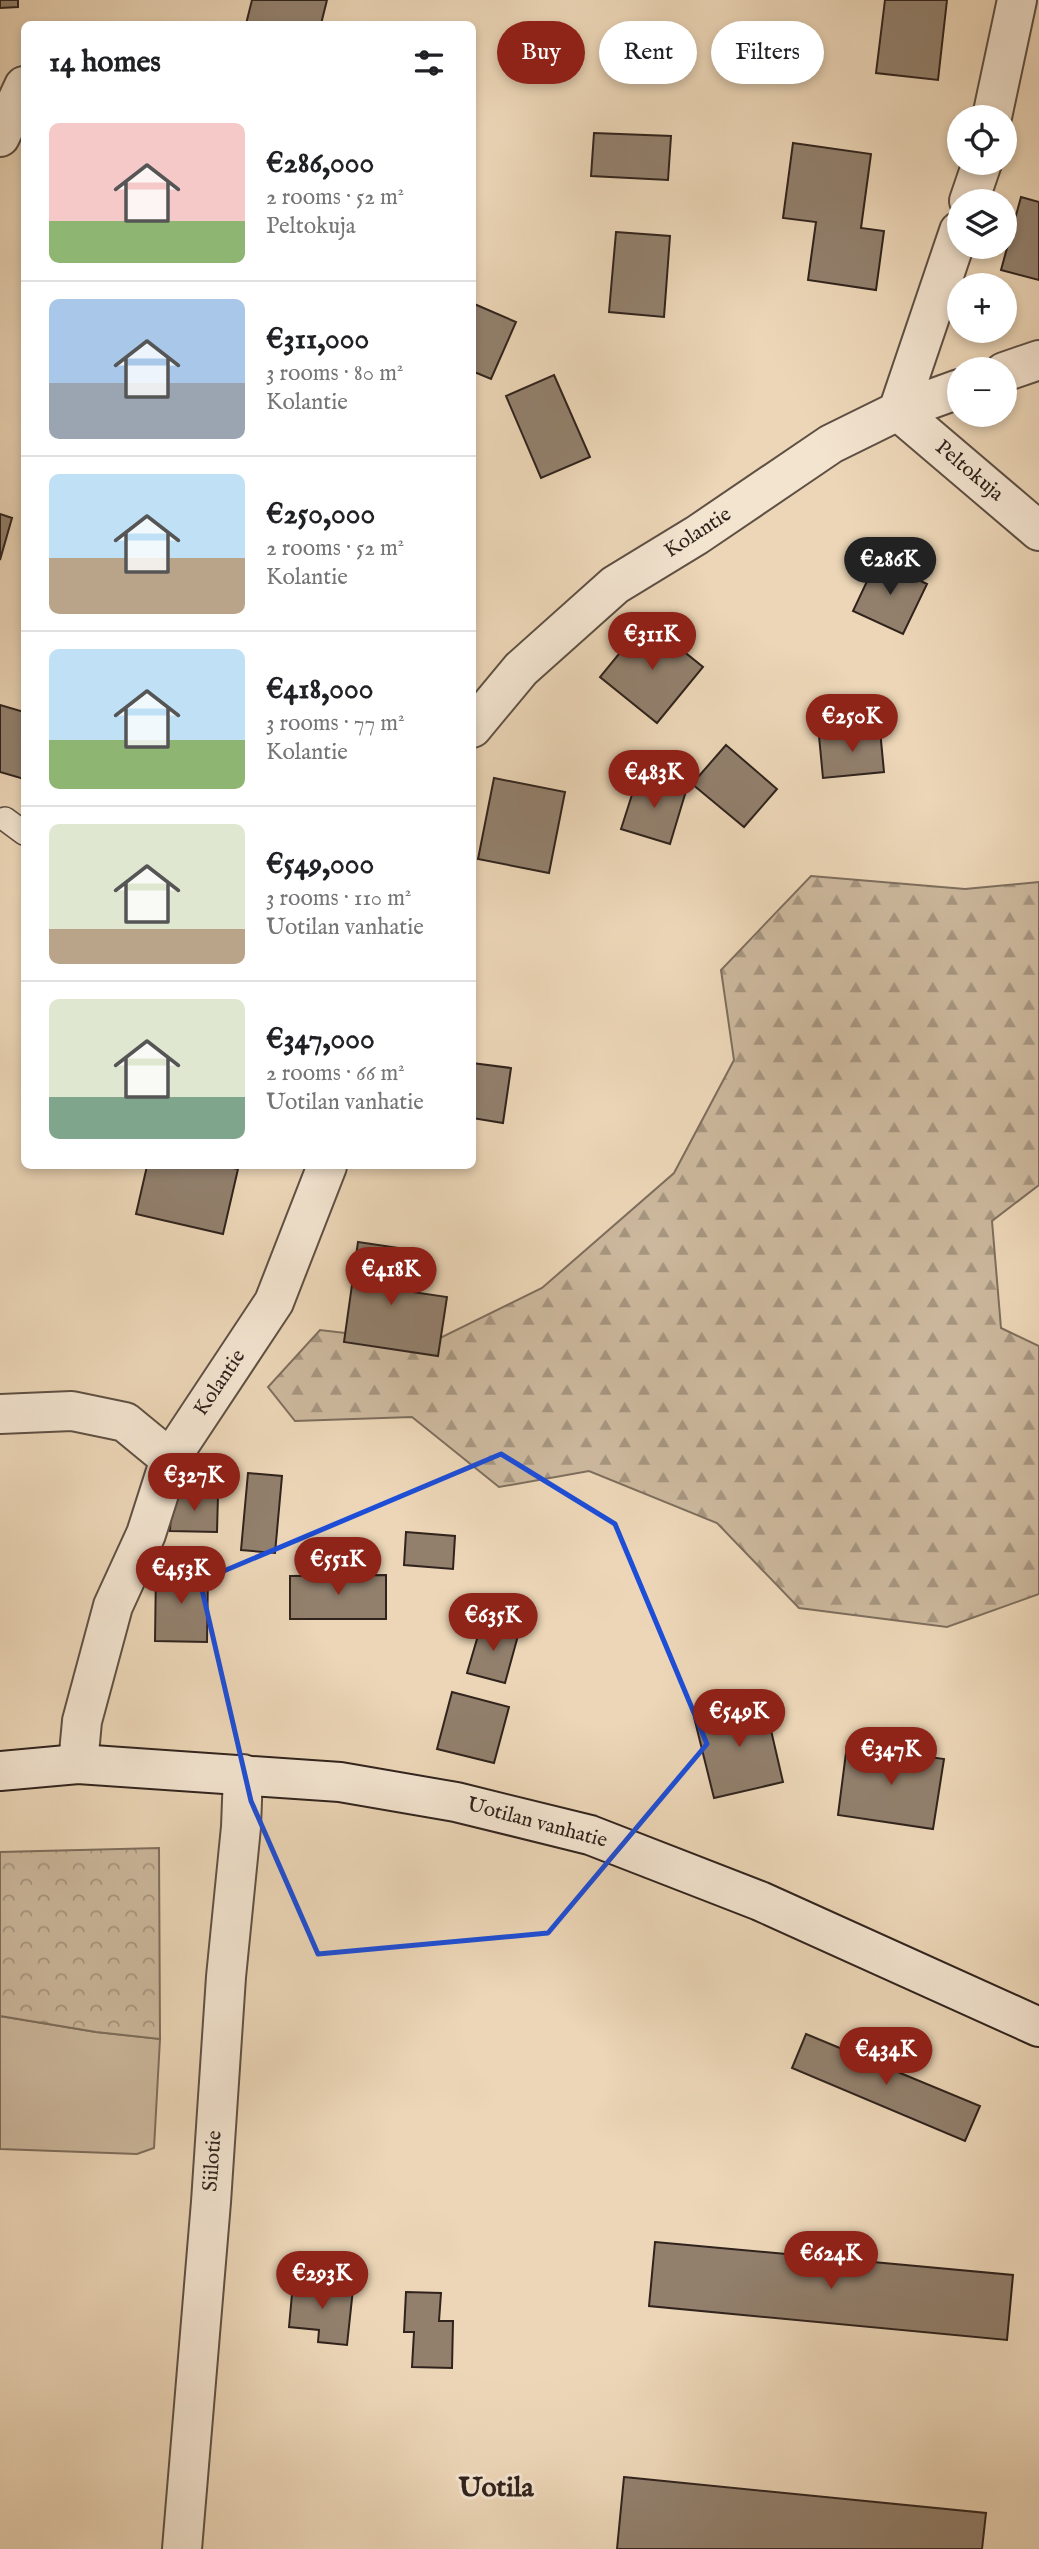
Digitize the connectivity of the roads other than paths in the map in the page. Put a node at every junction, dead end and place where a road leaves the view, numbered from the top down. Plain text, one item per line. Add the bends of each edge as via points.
1 (1017, 0) edge
2 (21, 92) edge
3 (995, 105) edge
4 (0, 137) edge
5 (950, 259) edge
6 (1039, 360) edge
7 (1017, 368) edge
8 (947, 393) edge
9 (898, 411) junction
10 (1039, 531) edge
11 (476, 723) edge
12 (5, 819) dead end
13 (21, 831) edge
14 (326, 1169) edge
15 (0, 1414) edge
16 (170, 1459) junction
17 (78, 1763) junction
18 (0, 1771) edge
19 (243, 1774) junction
20 (1039, 2027) edge
21 (182, 2549) edge

1 - 3 street
2 - 4 street
5 - 9 street
6 - 7 street
8 - 9 street, Kolantie
9 - 10 street, Peltokuja
9 - 11 street, Kolantie via 831,444 615,585 521,669
12 - 13 lane
14 - 16 street, Kolantie via 274,1302
15 - 16 street via 72,1411 125,1422
16 - 17 street, Kolantie via 146,1534 113,1606 82,1721
17 - 18 street, Uotilan vanhatie
17 - 19 street, Uotilan vanhatie
19 - 20 street, Uotilan vanhatie via 340,1782 443,1800 590,1835 760,1901
19 - 21 street, Siilotie

